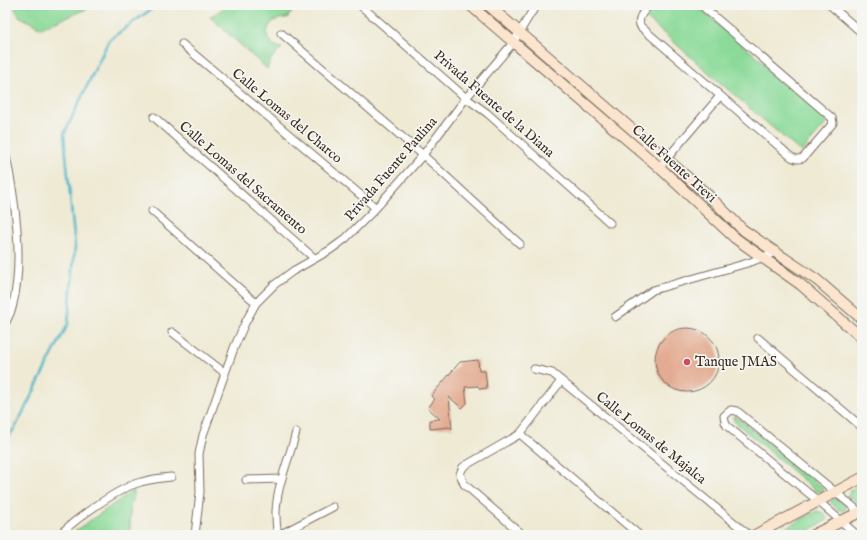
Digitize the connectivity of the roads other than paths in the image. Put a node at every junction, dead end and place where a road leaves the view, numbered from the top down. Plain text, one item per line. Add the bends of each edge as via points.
1 (360, 5) edge
2 (470, 5) edge
3 (488, 5) edge
4 (538, 5) edge
5 (649, 5) edge
6 (701, 5) edge
7 (830, 5) edge
8 (520, 32) junction
9 (281, 33) dead end
10 (862, 33) edge
11 (513, 43) junction
12 (182, 44) dead end
13 (720, 96) junction
14 (466, 98) junction
15 (154, 117) dead end
16 (5, 152) edge
17 (423, 155) junction
18 (662, 163) junction
19 (376, 208) junction
20 (152, 211) dead end
21 (610, 223) dead end
22 (520, 244) dead end
23 (775, 252) junction
24 (762, 257) junction
25 (314, 258) junction
26 (256, 303) junction
27 (615, 317) dead end
28 (862, 319) edge
29 (5, 324) edge
30 (172, 332) dead end
31 (758, 338) dead end
32 (862, 338) edge
33 (534, 369) dead end
34 (224, 373) junction
35 (561, 381) junction
36 (862, 427) edge
37 (296, 432) dead end
38 (520, 434) junction
39 (171, 477) dead end
40 (862, 478) edge
41 (281, 479) junction
42 (246, 480) dead end
43 (834, 492) junction
44 (818, 501) junction
45 (333, 507) dead end
46 (861, 512) edge
47 (841, 521) junction
48 (59, 535) edge
49 (195, 535) edge
50 (279, 535) edge
51 (523, 535) edge
52 (639, 535) edge
53 (749, 535) edge
54 (755, 535) edge
55 (814, 535) edge
56 (857, 535) edge

1 - 14 street, Privada Fuente de la Diana
2 - 11 street, Calle Fuente Trevi
3 - 8 street, Calle Fuente Trevi
4 - 8 street, Privada Fuente Paulina
5 - 13 street via 638,21 640,25
6 - 13 street via 831,116 833,123 806,155 796,160
7 - 10 street
8 - 11 street, Privada Fuente Paulina
8 - 18 street, Calle Fuente Trevi
9 - 17 street
11 - 14 street, Privada Fuente Paulina
11 - 18 street, Calle Fuente Trevi
12 - 19 street, Calle Lomas del Charco
13 - 18 street
14 - 17 street, Privada Fuente Paulina
14 - 21 street, Privada Fuente de la Diana via 487,113
15 - 25 street, Calle Lomas del Sacramento
16 - 29 street via 12,184 18,243 17,286
17 - 19 street, Privada Fuente Paulina
17 - 22 street
18 - 23 street, Calle Fuente Trevi via 708,195 742,229
18 - 24 street, Calle Fuente Trevi via 735,238
19 - 25 street, Privada Fuente Paulina via 345,239
20 - 26 street
23 - 24 street
23 - 28 street, Calle Fuente Trevi via 817,280
24 - 27 street via 653,290
24 - 32 street, Calle Fuente Trevi via 800,284
25 - 26 street, Privada Fuente Paulina via 274,285
26 - 34 street, Privada Fuente Paulina
30 - 34 street
31 - 36 street
33 - 35 street, Calle Lomas de Majalca via 552,373
34 - 49 street, Privada Fuente Paulina via 199,454 200,492
35 - 38 street
35 - 53 street, Calle Lomas de Majalca
37 - 41 street
38 - 51 street via 463,467 460,474 464,484
38 - 52 street
39 - 48 street via 140,482 119,492 89,511
40 - 43 street
41 - 42 street
41 - 50 street via 275,514
43 - 44 street
43 - 44 street via 737,411 731,410 724,416 727,426
43 - 46 street
44 - 47 street
44 - 54 street
45 - 50 street
46 - 47 street
47 - 55 street
47 - 56 street

